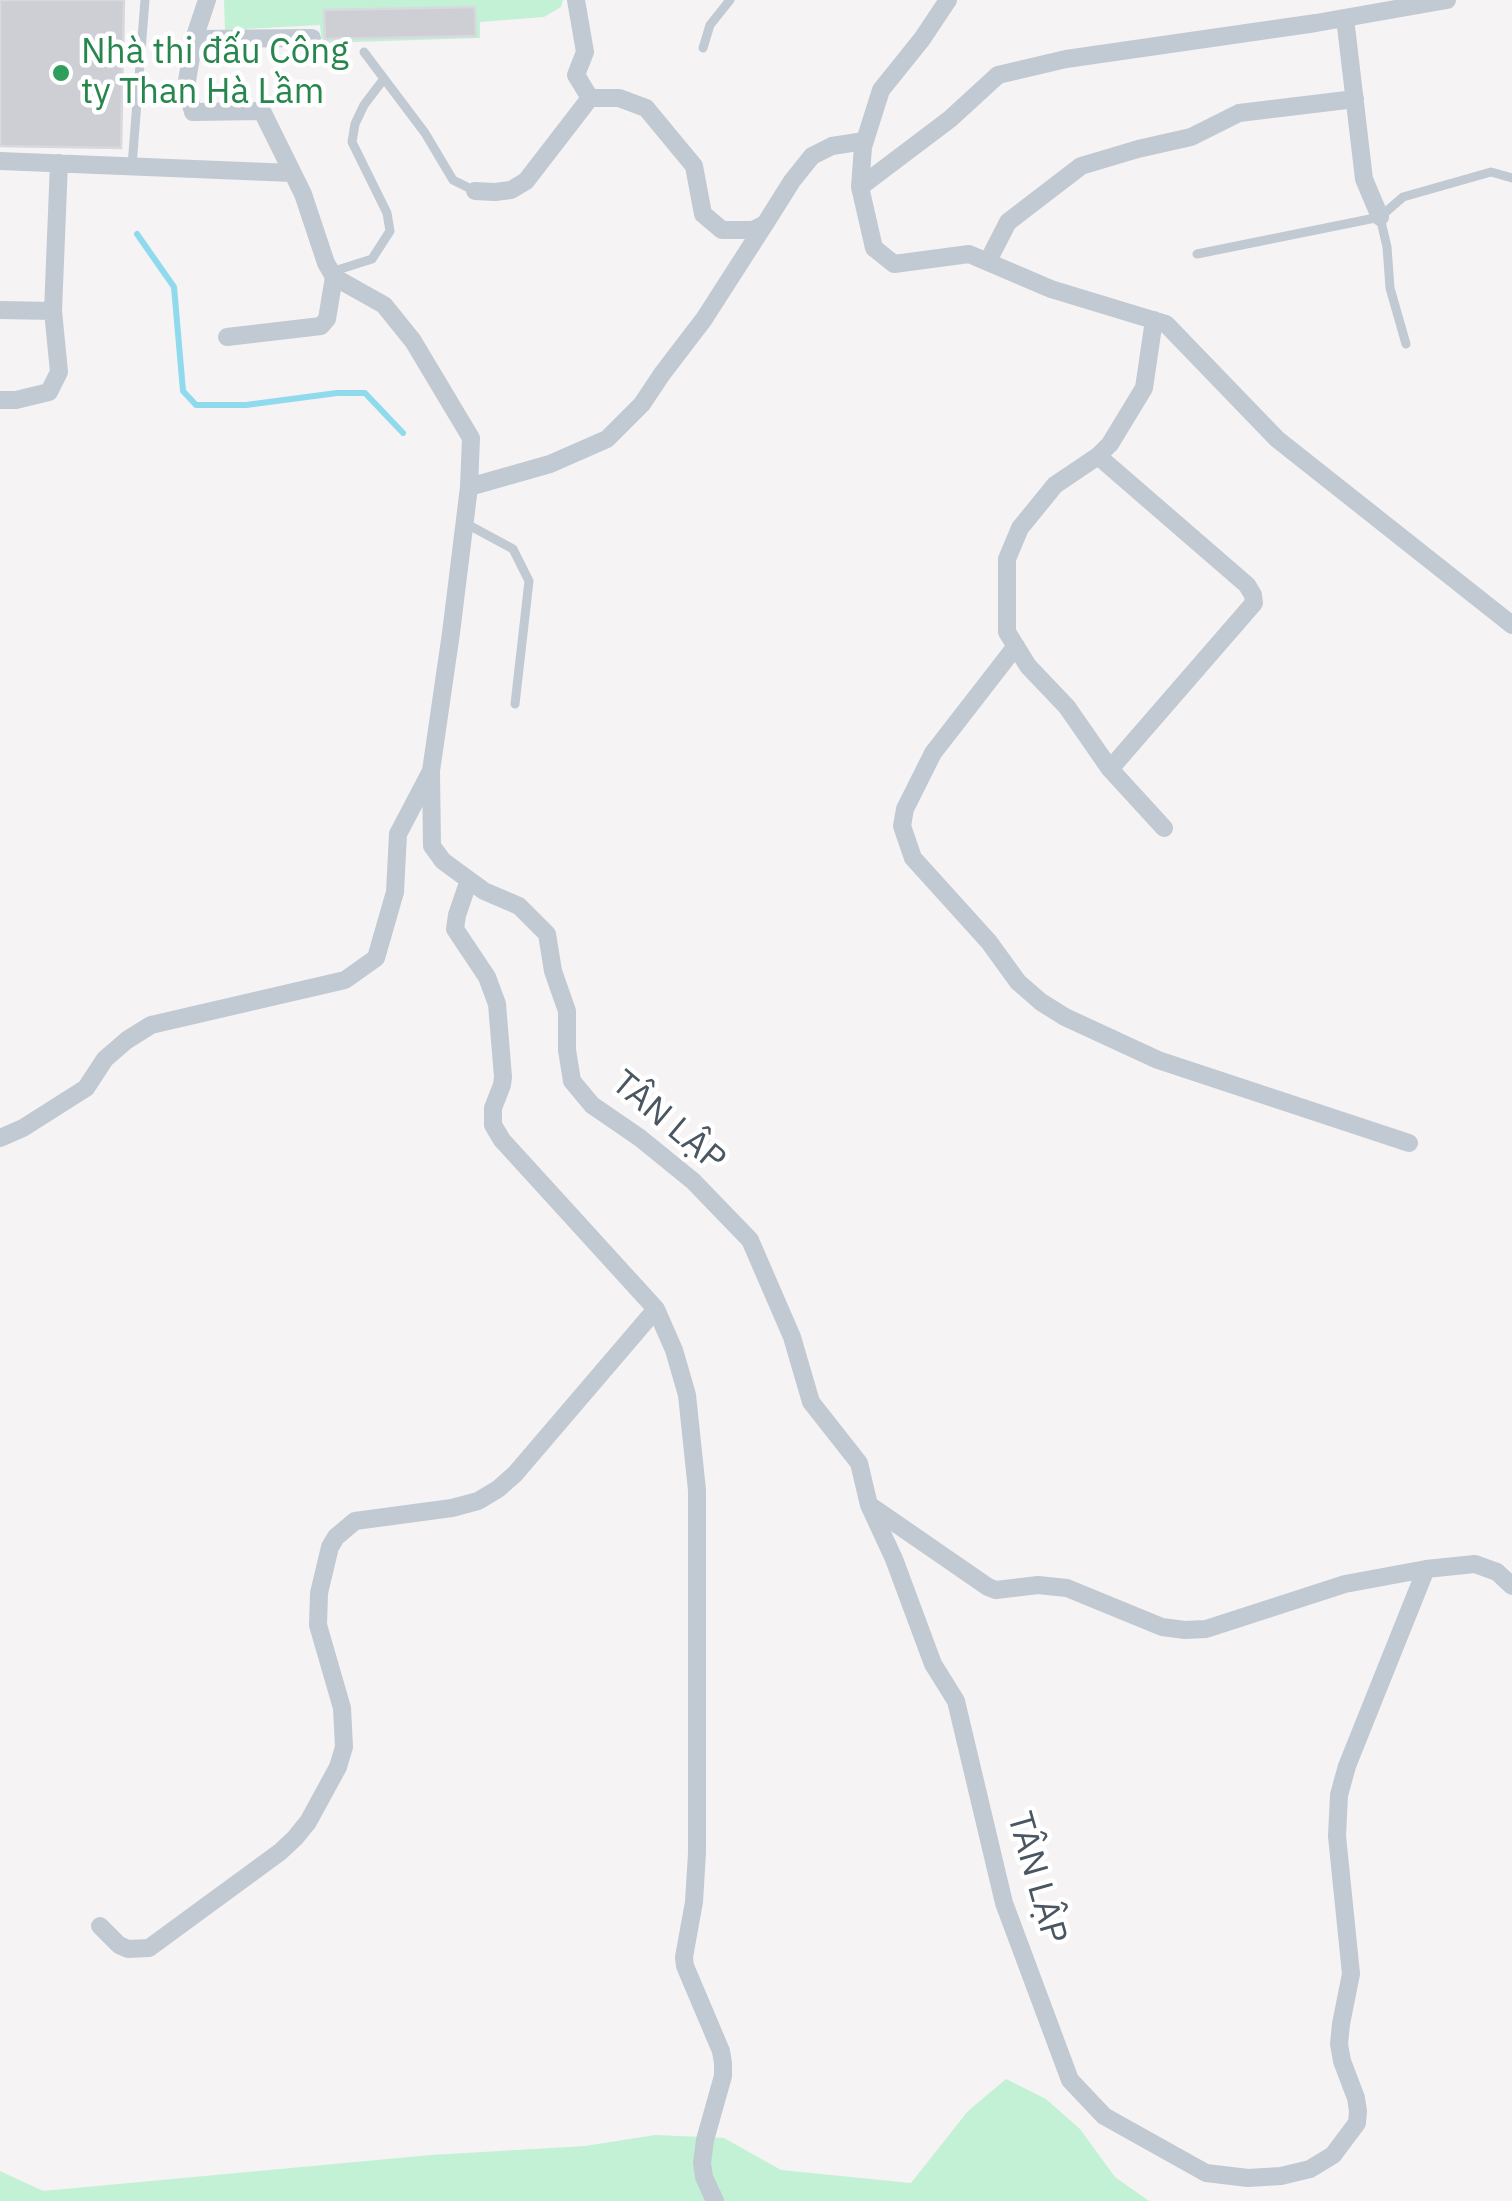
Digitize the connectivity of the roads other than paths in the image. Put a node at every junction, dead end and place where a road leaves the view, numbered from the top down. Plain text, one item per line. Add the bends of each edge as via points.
1 (145, 0) edge
2 (207, 0) edge
3 (576, 0) edge
4 (730, 0) edge
5 (948, 0) edge
6 (1447, 0) edge
7 (1343, 9) edge
8 (312, 38) dead end
9 (194, 39) junction
10 (703, 48) dead end
11 (364, 52) dead end
12 (383, 80) junction
13 (590, 98) junction
14 (1355, 100) junction
15 (864, 141) junction
16 (0, 161) edge
17 (59, 163) junction
18 (132, 166) junction
19 (292, 173) junction
20 (1512, 178) edge
21 (860, 187) junction
22 (475, 191) joint
23 (1380, 217) junction
24 (765, 224) junction
25 (1197, 254) dead end
26 (988, 261) junction
27 (332, 275) junction
28 (0, 310) edge
29 (53, 310) junction
30 (1154, 320) junction
31 (227, 336) dead end
32 (1406, 344) dead end
33 (0, 400) edge
34 (1098, 456) junction
35 (469, 487) junction
36 (464, 523) junction
37 (1512, 626) edge
38 (1016, 646) junction
39 (515, 704) dead end
40 (1110, 769) junction
41 (431, 771) junction
42 (1164, 828) dead end
43 (469, 880) junction
44 (0, 1138) edge
45 (1409, 1143) dead end
46 (656, 1309) junction
47 (869, 1506) junction
48 (1426, 1569) junction
49 (1512, 1586) edge
50 (100, 1926) dead end
51 (715, 2201) edge

1 - 18 lane
2 - 9 street
3 - 13 street via 585,52 576,75
4 - 10 lane via 710,25
5 - 15 street via 881,90
6 - 7 street
7 - 14 street
7 - 21 street via 998,76
8 - 9 street
9 - 19 street via 186,88 193,112 262,111
11 - 12 lane
12 - 22 lane via 453,180
12 - 27 lane via 364,105 352,142 390,231 372,259
13 - 22 street via 526,181 511,190
13 - 24 street via 619,98 646,108 694,166 704,214 722,230
14 - 23 street via 1364,179
14 - 26 street via 1239,113 1190,137 1081,166 1008,222
15 - 21 street
15 - 24 street via 812,156
16 - 17 street
17 - 18 street
17 - 29 street
18 - 19 street
19 - 27 street
20 - 23 lane via 1491,172 1403,197
21 - 26 street via 874,248 894,264 969,254
23 - 25 lane
23 - 32 lane
24 - 35 street via 642,404 607,439
26 - 30 street via 1051,289
27 - 31 street via 321,326
27 - 35 street, TÂN LẬP via 384,305 413,340 471,438
28 - 29 street
29 - 33 street via 59,372 50,392
30 - 34 street via 1144,388
30 - 37 street via 1166,324 1277,439
34 - 38 street via 1055,485 1020,528 1006,560 1007,632
34 - 40 street via 1246,586 1254,603
35 - 36 street, TÂN LẬP
36 - 39 lane via 513,549 529,581
36 - 41 street, TÂN LẬP
38 - 40 street
38 - 45 street via 933,753 905,809 902,826 913,858 1018,982 1065,1017 1158,1060
40 - 42 street
41 - 43 street, TÂN LẬP via 432,846
41 - 44 street via 398,834 395,892 376,958 345,980 150,1025 106,1059 86,1088
43 - 46 street via 455,929 488,977 497,1004 503,1077 493,1126
43 - 47 street, TÂN LẬP via 518,906 547,934 567,1010 572,1081 592,1105 693,1182 750,1240 792,1336 811,1402 859,1463
46 - 50 street via 498,1490 452,1508 354,1521 336,1537 319,1593 318,1626 342,1708 344,1747 295,1838 149,1948 119,1945
46 - 51 street via 686,1395 696,1490 697,1852 684,1957 723,2063 702,2163
47 - 48 street via 988,1587 1067,1588 1185,1630 1345,1584
47 - 48 street, TÂN LẬP via 934,1664 956,1701 1004,1903 1070,2080 1104,2116 1206,2173 1248,2178 1310,2169 1333,2155 1357,2123 1339,2044 1351,1974 1336,1836 1339,1795
48 - 49 street via 1475,1564

